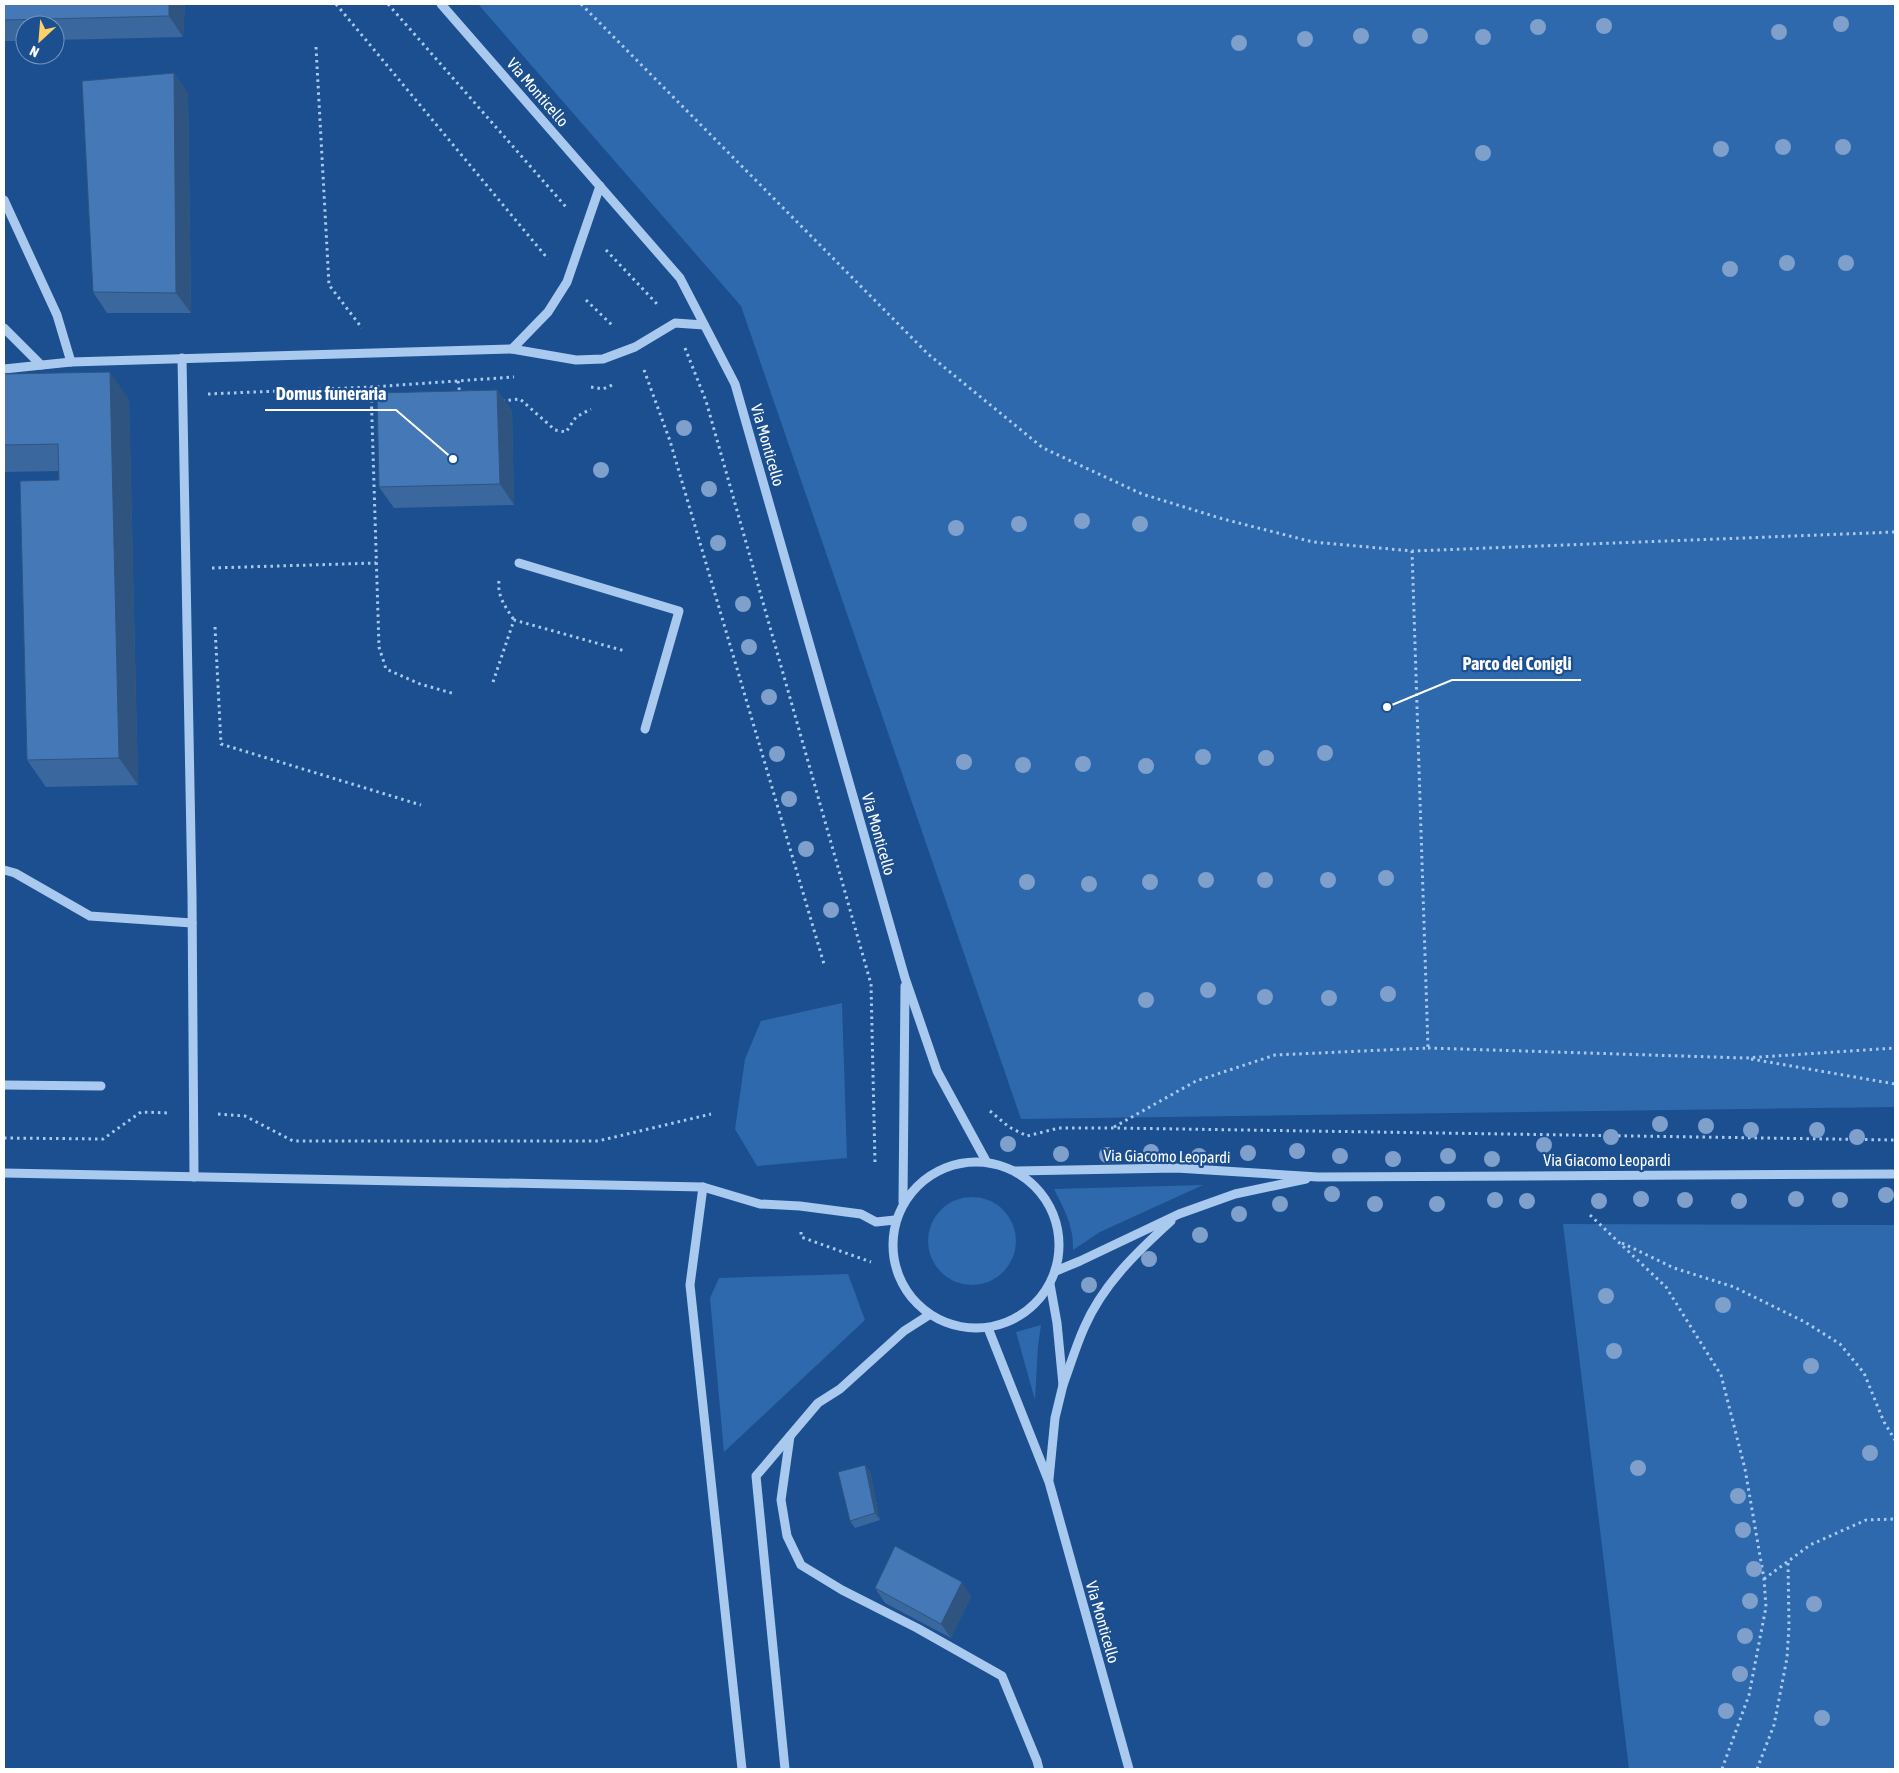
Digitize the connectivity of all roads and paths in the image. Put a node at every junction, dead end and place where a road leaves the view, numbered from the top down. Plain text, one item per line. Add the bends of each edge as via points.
1 (336, 4) edge
2 (388, 4) edge
3 (441, 4) edge
4 (581, 4) edge
5 (316, 47) dead end
6 (600, 186) junction
7 (4, 200) edge
8 (586, 229) junction
9 (567, 282) junction
10 (675, 323) junction
11 (704, 325) junction
12 (4, 328) edge
13 (635, 347) junction
14 (512, 349) junction
15 (381, 352) junction
16 (182, 358) junction
17 (71, 362) junction
18 (41, 365) junction
19 (4, 369) edge
20 (644, 371) junction
21 (636, 374) dead end
22 (521, 377) dead end
23 (458, 381) junction
24 (620, 382) dead end
25 (585, 386) dead end
26 (371, 387) junction
27 (202, 394) dead end
28 (460, 396) edge
29 (500, 401) dead end
30 (591, 409) dead end
31 (1895, 532) edge
32 (1412, 551) junction
33 (377, 563) junction
34 (519, 563) dead end
35 (212, 577) dead end
36 (499, 581) dead end
37 (514, 620) junction
38 (215, 626) dead end
39 (626, 651) dead end
40 (493, 682) dead end
41 (455, 694) dead end
42 (645, 728) dead end
43 (421, 805) dead end
44 (4, 870) edge
45 (192, 923) junction
46 (824, 964) dead end
47 (905, 978) junction
48 (1428, 1048) junction
49 (1895, 1048) edge
50 (1745, 1058) junction
51 (4, 1084) edge
52 (1895, 1084) edge
53 (101, 1086) dead end
54 (987, 1108) dead end
55 (194, 1113) junction
56 (711, 1114) dead end
57 (1114, 1128) junction
58 (4, 1138) edge
59 (1895, 1140) edge
60 (986, 1161) junction
61 (875, 1169) dead end
62 (1015, 1171) junction
63 (4, 1173) edge
64 (1895, 1174) edge
65 (1318, 1176) junction
66 (194, 1177) junction
67 (703, 1187) junction
68 (903, 1202) junction
69 (800, 1206) junction
70 (1179, 1214) junction
71 (1590, 1215) dead end
72 (895, 1220) junction
73 (1617, 1240) junction
74 (871, 1262) dead end
75 (1056, 1271) junction
76 (1050, 1284) junction
77 (929, 1315) junction
78 (988, 1328) junction
79 (1063, 1385) junction
80 (790, 1436) junction
81 (1895, 1440) edge
82 (1049, 1482) junction
83 (1895, 1519) edge
84 (1788, 1561) junction
85 (1764, 1579) junction
86 (742, 1769) edge
87 (785, 1769) edge
88 (1039, 1769) edge
89 (1129, 1769) edge
90 (1722, 1769) edge
91 (1757, 1769) edge

1 - 9 path
2 - 8 path
3 - 6 street, Via Monticello
4 - 32 path via 928,354 1043,448 1142,494 1223,520 1313,542
5 - 15 path via 329,285
6 - 8 street
6 - 11 street, Via Monticello via 680,278
7 - 17 street via 57,315
8 - 9 street
8 - 10 path
9 - 13 path
9 - 14 street via 548,312
10 - 11 street
10 - 13 street
10 - 61 path via 706,401 871,984
11 - 47 street, Via Monticello via 735,384
12 - 18 street
13 - 14 street via 603,359 576,360
13 - 20 path
14 - 15 street
15 - 16 street
16 - 17 street
16 - 45 street
17 - 18 street
18 - 19 street
20 - 21 path
20 - 46 path via 670,441
22 - 23 path
23 - 26 path
23 - 28 path
24 - 25 path via 603,389
26 - 27 path
26 - 33 path
29 - 30 path via 520,399 555,430 566,432 576,417
31 - 32 path
32 - 48 path
33 - 35 path via 212,568
33 - 41 path via 379,647 386,669 420,684
34 - 42 street via 679,611
36 - 37 path via 498,590
37 - 39 path
37 - 40 path
38 - 43 path via 222,744
44 - 45 street via 15,873 90,916
45 - 55 street
47 - 60 street, Via Monticello via 937,1071
47 - 68 street, Via Monticello
48 - 50 path
48 - 57 path via 1275,1055 1196,1081
49 - 50 path
50 - 52 path
51 - 53 street
54 - 57 path via 1008,1128 1027,1136 1059,1128
55 - 56 path via 245,1116 293,1141 598,1141
55 - 58 path via 141,1112 103,1139
55 - 66 street
57 - 59 path
60 - 62 street
60 - 68 street via 961,1162 938,1169 918,1183
62 - 65 street, Via Giacomo Leopardi via 1176,1168
62 - 75 street via 1034,1185 1049,1203 1057,1225 1060,1248
63 - 66 street
64 - 65 street, Via Giacomo Leopardi
65 - 70 street, Via Giacomo Leopardi via 1235,1194
66 - 67 street
67 - 69 street via 760,1204
67 - 86 street via 690,1285
68 - 72 street
69 - 72 street via 861,1214 876,1222
69 - 74 path via 801,1237
70 - 75 street, Via Giacomo Leopardi
70 - 79 street, Via Giacomo Leopardi via 1134,1255 1110,1283 1085,1326
71 - 73 path
72 - 77 street via 890,1254 901,1284
73 - 81 path via 1674,1268 1734,1287 1806,1322 1840,1344 1864,1373
73 - 85 path via 1666,1287 1721,1375 1745,1469
75 - 76 street
76 - 78 street via 1034,1305 1013,1320
76 - 79 street, Via Monticello via 1058,1323
77 - 78 street via 958,1327
77 - 80 street via 904,1331 840,1389 818,1403
78 - 82 street, Via Monticello
79 - 82 street, Via Monticello
80 - 87 street via 756,1476
80 - 88 street via 781,1500 787,1536 801,1565 1002,1676
82 - 89 street, Via Monticello
83 - 84 path via 1866,1520 1810,1545
84 - 85 path
84 - 91 path via 1787,1658 1774,1725
85 - 90 path via 1766,1607 1749,1695

